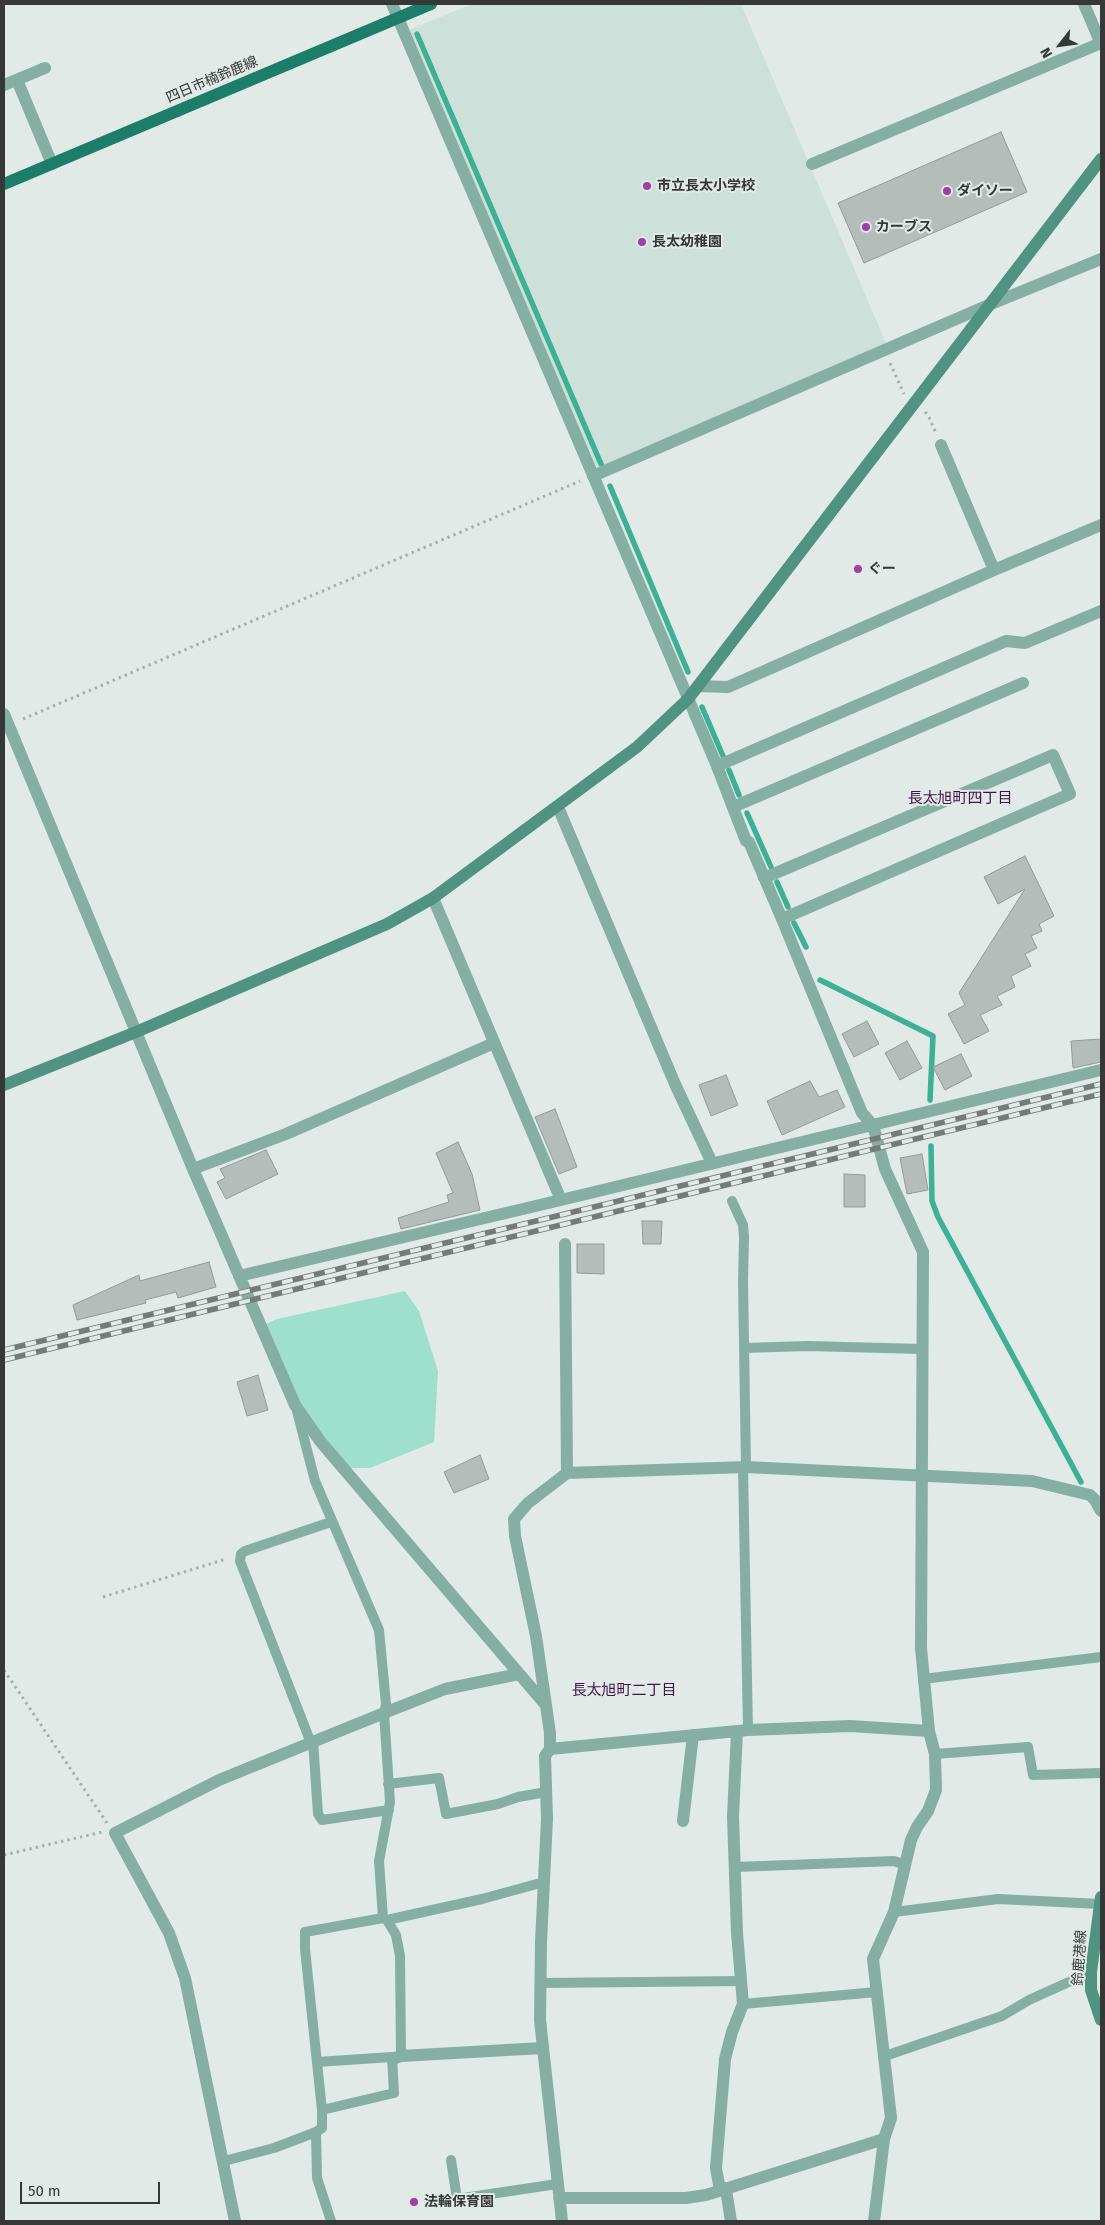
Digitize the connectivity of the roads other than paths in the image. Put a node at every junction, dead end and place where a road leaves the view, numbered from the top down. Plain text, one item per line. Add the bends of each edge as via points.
1 (392, 4) edge
2 (431, 4) edge
3 (1084, 4) edge
4 (398, 18) junction
5 (1101, 44) edge
6 (45, 68) dead end
7 (17, 80) junction
8 (4, 85) edge
9 (1101, 159) edge
10 (52, 164) junction
11 (812, 164) dead end
12 (4, 184) edge
13 (1101, 259) edge
14 (991, 304) junction
15 (941, 445) dead end
16 (592, 476) junction
17 (1101, 525) edge
18 (994, 570) junction
19 (1101, 611) edge
20 (1023, 683) dead end
21 (698, 686) junction
22 (688, 699) junction
23 (6, 720) edge
24 (717, 766) junction
25 (558, 807) junction
26 (734, 807) junction
27 (764, 878) junction
28 (433, 898) junction
29 (782, 919) junction
30 (136, 1032) junction
31 (494, 1043) junction
32 (1101, 1070) edge
33 (4, 1085) edge
34 (873, 1125) junction
35 (712, 1163) junction
36 (193, 1168) junction
37 (561, 1200) junction
38 (732, 1201) dead end
39 (565, 1244) dead end
40 (239, 1276) junction
41 (744, 1348) junction
42 (922, 1349) junction
43 (296, 1405) junction
44 (745, 1467) junction
45 (567, 1473) junction
46 (923, 1474) junction
47 (1096, 1494) edge
48 (1101, 1511) edge
49 (331, 1522) junction
50 (1101, 1658) edge
51 (519, 1674) junction
52 (923, 1679) junction
53 (545, 1704) junction
54 (384, 1713) junction
55 (743, 1731) junction
56 (928, 1731) junction
57 (693, 1735) junction
58 (312, 1742) junction
59 (550, 1749) junction
60 (935, 1754) junction
61 (1101, 1773) edge
62 (388, 1784) junction
63 (546, 1792) junction
64 (388, 1810) junction
65 (684, 1821) dead end
66 (905, 1865) junction
67 (736, 1867) junction
68 (544, 1882) junction
69 (1101, 1901) edge
70 (894, 1912) junction
71 (385, 1919) junction
72 (1098, 1936) edge
73 (1091, 1972) junction
74 (741, 1981) junction
75 (540, 1983) junction
76 (877, 1992) junction
77 (743, 2004) junction
78 (1101, 2020) edge
79 (542, 2048) junction
80 (885, 2056) junction
81 (396, 2058) junction
82 (316, 2062) junction
83 (322, 2110) junction
84 (316, 2132) junction
85 (884, 2140) junction
86 (451, 2160) dead end
87 (224, 2161) junction
88 (557, 2184) junction
89 (726, 2190) junction
90 (559, 2198) junction
91 (235, 2221) edge
92 (332, 2221) edge
93 (562, 2221) edge
94 (731, 2221) edge
95 (874, 2221) edge

1 - 4 street
2 - 4 main road, 四日市楠鈴鹿線
3 - 5 street
4 - 10 main road, 四日市楠鈴鹿線
4 - 16 street
5 - 11 street
6 - 7 street
7 - 8 street
7 - 10 street
9 - 14 street
10 - 12 main road, 四日市楠鈴鹿線
13 - 14 street
14 - 16 street
14 - 21 street
15 - 18 street
16 - 22 street
17 - 18 street
18 - 21 street via 728,687
19 - 24 street via 1025,643 1006,641
20 - 26 street
21 - 22 street
22 - 24 street
22 - 25 street via 637,747
23 - 30 street
24 - 26 street
25 - 28 street
25 - 35 street
26 - 27 street via 746,842 749,842
27 - 29 street
27 - 29 street via 1053,755 1070,794
28 - 30 street via 387,924
28 - 31 street
29 - 34 street via 862,1112
30 - 33 street
30 - 36 street
31 - 36 street via 294,1130
31 - 37 street
32 - 34 street
34 - 35 street
34 - 42 street via 885,1169 923,1252
35 - 37 street
36 - 40 street
37 - 40 street
38 - 41 lane via 743,1225 744,1237
39 - 45 street
40 - 43 street
41 - 42 lane
41 - 44 lane
42 - 46 street
43 - 49 lane via 315,1481
43 - 51 street via 320,1441
44 - 45 street
44 - 46 street
44 - 55 lane
45 - 53 street via 528,1503 514,1519 539,1652
46 - 47 street via 1032,1481
46 - 52 street via 920,1592
47 - 48 street
49 - 54 lane via 378,1630 386,1704
49 - 58 lane via 241,1554 242,1568
50 - 52 lane
51 - 53 street
51 - 54 street via 445,1689
52 - 56 street
53 - 59 street
54 - 58 street
54 - 62 lane
55 - 56 street via 850,1726
55 - 57 street
55 - 67 street via 733,1817
56 - 60 street
57 - 59 street
57 - 65 street
58 - 64 lane via 318,1814 322,1820
58 - 87 street via 218,1780 110,1832 169,1933 185,1978
59 - 63 street via 545,1756
60 - 61 lane via 1028,1747 1033,1775
60 - 66 street via 936,1790 911,1840
62 - 63 lane via 439,1778 446,1814
62 - 64 lane
63 - 68 street
64 - 71 lane via 379,1861
66 - 67 lane via 894,1861
66 - 70 street
67 - 74 street
68 - 71 lane via 482,1899
68 - 75 street
69 - 70 lane via 998,1899
69 - 72 street, 鈴鹿港線
70 - 76 street via 873,1959
71 - 81 lane via 396,1935 400,1956
71 - 82 lane via 305,1932
72 - 73 street, 鈴鹿港線
73 - 78 street, 鈴鹿港線 via 1091,1990
73 - 80 lane via 1002,2016
74 - 75 lane
74 - 77 street
75 - 79 street
76 - 77 lane
76 - 80 street
77 - 89 street via 725,2059 721,2090 716,2168 719,2185
79 - 81 street
79 - 88 street
80 - 85 street via 891,2118
81 - 82 lane
81 - 83 lane via 394,2093
82 - 83 lane
83 - 84 lane via 322,2128
84 - 87 lane via 274,2148
84 - 92 lane via 317,2178
85 - 89 street
85 - 95 street
86 - 88 lane via 458,2198
87 - 91 street
88 - 90 street
89 - 90 street via 686,2198
89 - 94 street
90 - 93 street

